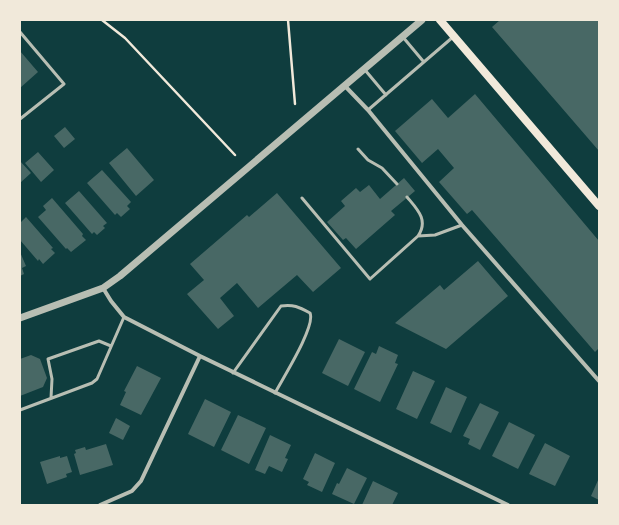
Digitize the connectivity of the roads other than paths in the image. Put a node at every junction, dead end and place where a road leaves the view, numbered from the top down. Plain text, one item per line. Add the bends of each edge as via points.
1 (422, 20) edge
2 (440, 20) edge
3 (20, 32) edge
4 (454, 35) junction
5 (402, 36) junction
6 (424, 61) junction
7 (364, 69) junction
8 (344, 85) junction
9 (386, 94) junction
10 (368, 110) junction
11 (20, 119) edge
12 (358, 149) dead end
13 (397, 184) dead end
14 (408, 197) dead end
15 (302, 198) dead end
16 (599, 206) edge
17 (462, 225) junction
18 (418, 236) junction
19 (103, 288) junction
20 (124, 316) junction
21 (20, 318) edge
22 (111, 346) junction
23 (200, 356) junction
24 (233, 372) junction
25 (599, 381) edge
26 (275, 393) junction
27 (51, 398) junction
28 (20, 410) edge
29 (111, 503) edge
30 (100, 505) edge
31 (508, 505) edge

1 - 5 street
2 - 4 main road
3 - 11 lane via 64,84
4 - 6 lane
4 - 16 main road
5 - 6 lane
5 - 7 street
6 - 9 lane
7 - 8 street
7 - 9 lane
8 - 10 street
8 - 19 street via 144,257
9 - 10 lane
10 - 17 street
12 - 13 lane
14 - 18 lane via 421,214 423,230
15 - 18 lane via 370,279
17 - 18 lane via 435,235
17 - 25 street
19 - 20 street
19 - 21 street
20 - 22 lane
20 - 23 street
22 - 27 lane via 97,379
22 - 27 lane via 98,341 48,359 52,379
23 - 24 street
23 - 29 street via 141,481 132,491
24 - 26 street
24 - 26 lane via 281,306 290,304 310,312 308,330
26 - 31 street
27 - 28 lane
29 - 30 street

